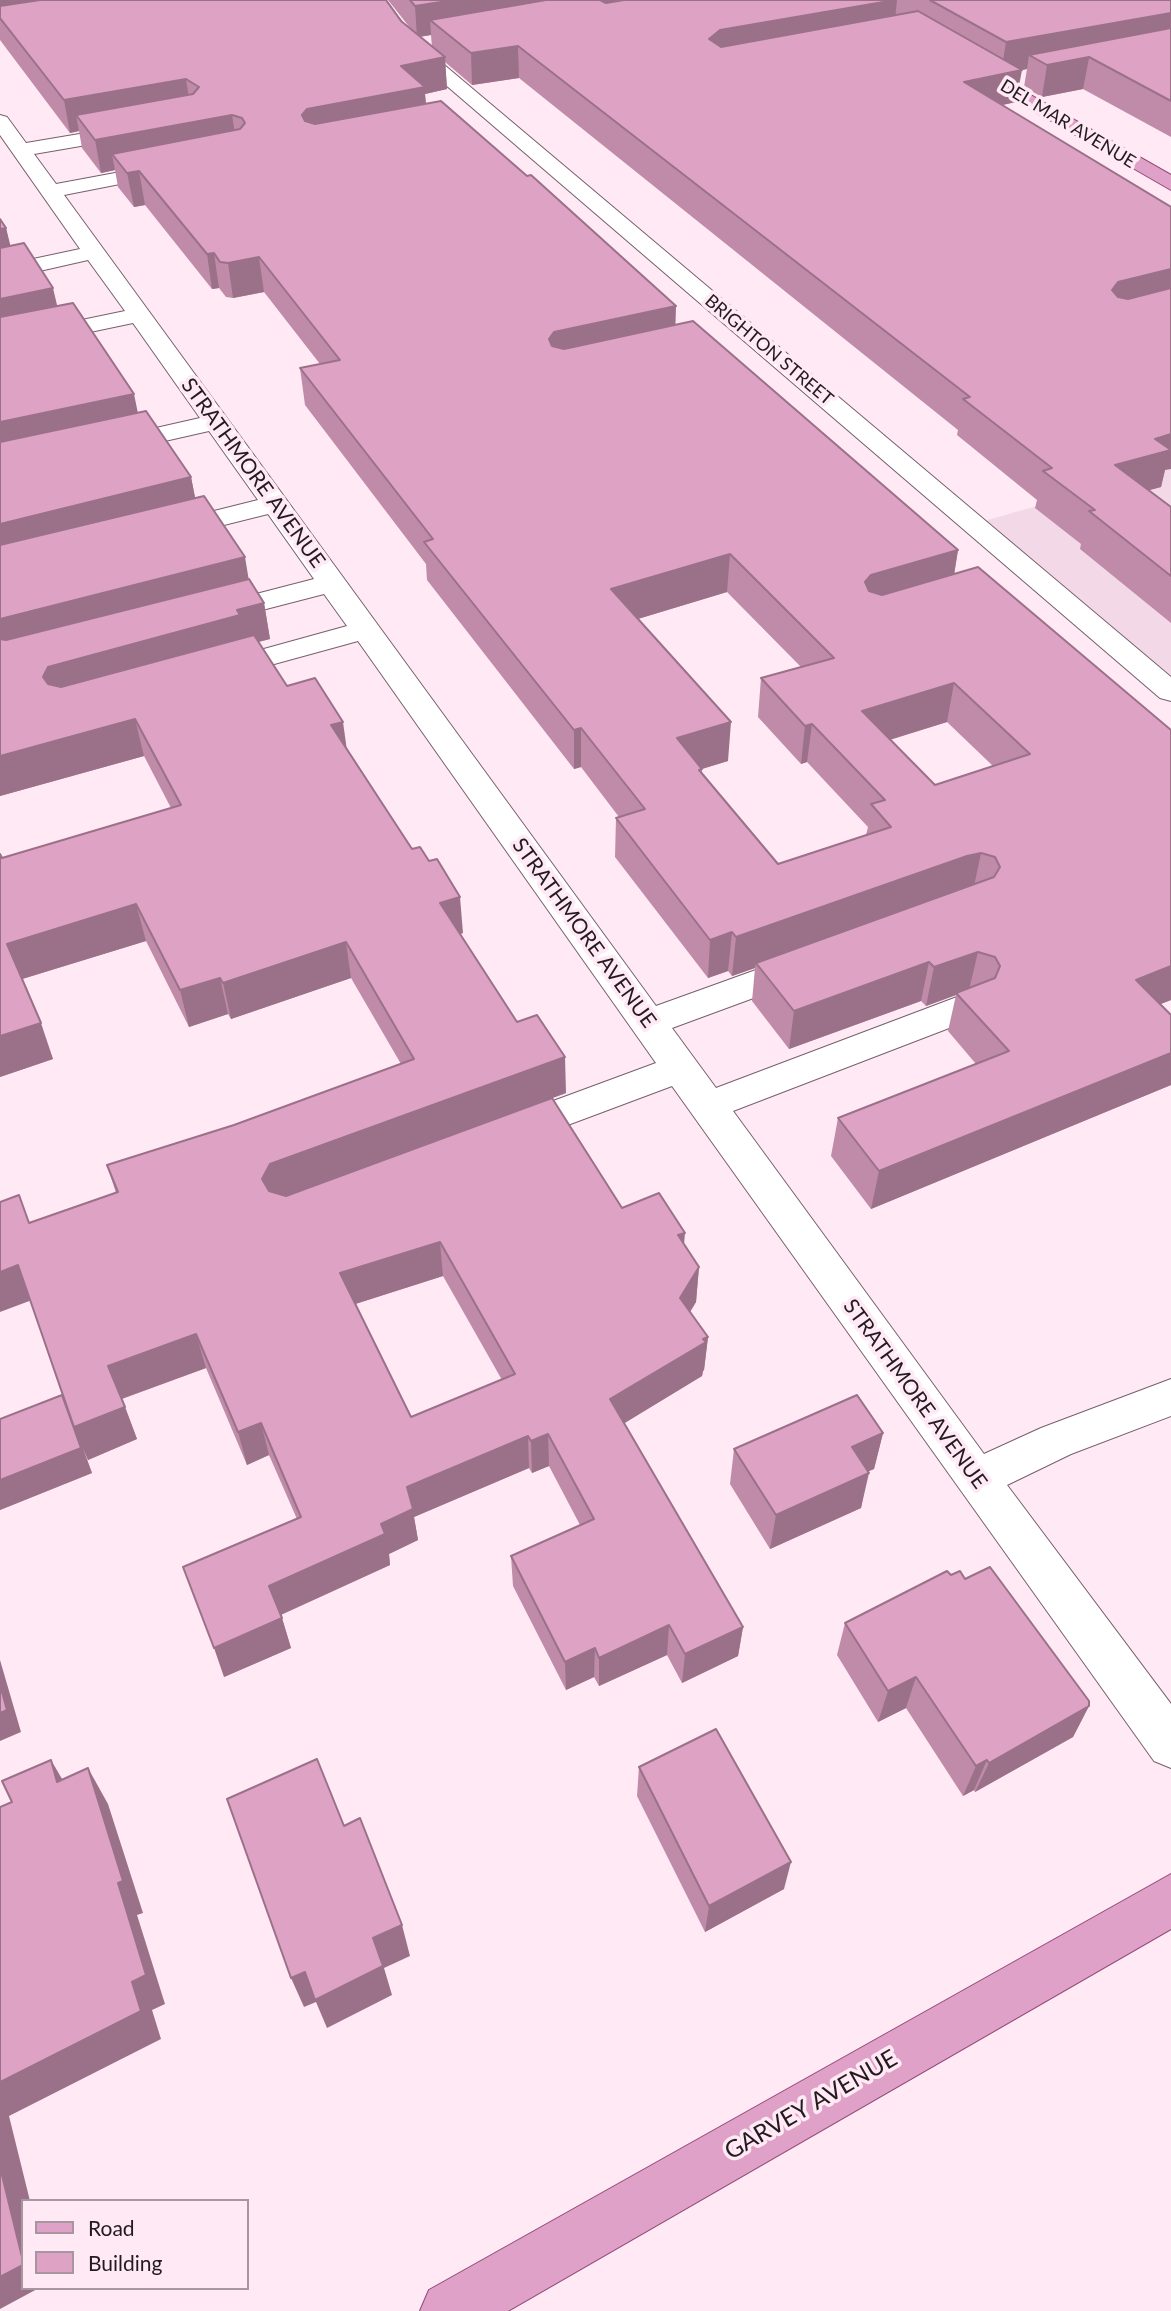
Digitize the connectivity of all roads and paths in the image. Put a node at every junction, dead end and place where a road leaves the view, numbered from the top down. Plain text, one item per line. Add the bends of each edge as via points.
1 (376, 0) edge
2 (436, 42) edge
3 (411, 46) junction
4 (959, 59) edge
5 (1030, 78) dead end
6 (999, 83) junction
7 (0, 122) edge
8 (152, 127) edge
9 (22, 150) junction
10 (195, 164) edge
11 (1171, 184) edge
12 (51, 191) junction
13 (95, 252) junction
14 (0, 272) edge
15 (140, 316) junction
16 (749, 334) junction
17 (723, 340) dead end
18 (0, 344) edge
19 (216, 422) junction
20 (89, 450) edge
21 (275, 504) junction
22 (144, 537) edge
23 (332, 583) junction
24 (191, 620) edge
25 (366, 630) junction
26 (191, 678) edge
27 (1171, 692) edge
28 (829, 957) edge
29 (970, 1006) edge
30 (648, 1023) junction
31 (681, 1069) junction
32 (706, 1105) junction
33 (473, 1146) edge
34 (1171, 1397) edge
35 (976, 1479) junction
36 (1171, 1744) edge
37 (1171, 1900) edge
38 (450, 2311) edge

1 - 3 street, BRIGHTON STREET
2 - 3 street
3 - 16 street, BRIGHTON STREET via 481,117
4 - 6 main road, DEL MAR AVENUE
5 - 6 street
6 - 11 main road, DEL MAR AVENUE
7 - 9 street, STRATHMORE AVENUE
8 - 9 street
9 - 12 street, STRATHMORE AVENUE
10 - 12 street
12 - 13 street, STRATHMORE AVENUE
13 - 14 street
13 - 15 street, STRATHMORE AVENUE
15 - 18 street
15 - 19 street, STRATHMORE AVENUE
16 - 17 street
16 - 27 street, BRIGHTON STREET via 1021,579
19 - 20 street
19 - 21 street, STRATHMORE AVENUE
21 - 22 street
21 - 23 street, STRATHMORE AVENUE
23 - 24 street
23 - 25 street, STRATHMORE AVENUE
25 - 26 street
25 - 30 street, STRATHMORE AVENUE
28 - 30 street
29 - 32 street
30 - 31 street, STRATHMORE AVENUE
31 - 32 street, STRATHMORE AVENUE
31 - 33 street
32 - 35 street, STRATHMORE AVENUE
34 - 35 street via 1056,1441
35 - 36 street, STRATHMORE AVENUE
37 - 38 main road, GARVEY AVENUE

